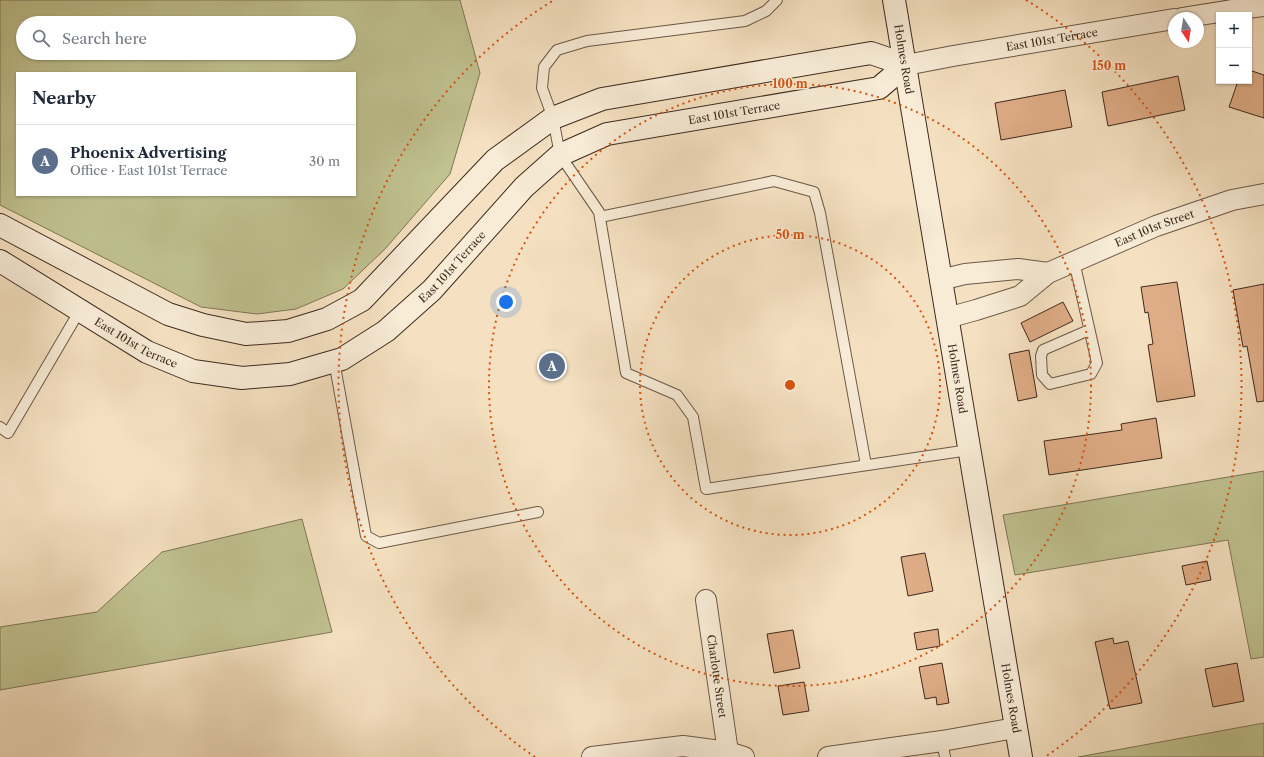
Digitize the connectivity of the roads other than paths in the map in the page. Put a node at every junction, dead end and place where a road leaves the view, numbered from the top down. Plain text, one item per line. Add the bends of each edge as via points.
1 (777, 0) edge
2 (894, 0) edge
3 (1264, 6) edge
4 (1204, 14) edge
5 (1168, 20) edge
6 (906, 65) junction
7 (553, 118) junction
8 (560, 155) junction
9 (1264, 194) edge
10 (600, 217) junction
11 (0, 225) edge
12 (1074, 261) junction
13 (0, 262) edge
14 (1048, 273) junction
15 (940, 280) junction
16 (80, 310) junction
17 (947, 318) junction
18 (1089, 330) junction
19 (334, 361) junction
20 (0, 427) edge
21 (969, 450) junction
22 (866, 465) junction
23 (538, 512) dead end
24 (706, 600) dead end
25 (1015, 728) junction
26 (944, 749) edge
27 (736, 754) edge
28 (867, 754) edge
29 (594, 757) edge
30 (828, 757) edge
31 (1021, 757) edge

1 - 7 lane via 766,11 745,21 587,41 557,50 544,67 542,88
2 - 6 street, Holmes Road
3 - 4 street
5 - 6 street, East 101st Terrace
6 - 7 street, East 101st Terrace via 871,53 602,98
6 - 8 street, East 101st Terrace via 879,88 607,134
6 - 15 street, Holmes Road
7 - 8 lane
7 - 11 street, East 101st Terrace via 495,160 362,300 327,319 288,331 246,334 168,314
8 - 10 lane
8 - 19 street, East 101st Terrace via 524,187 432,290 386,331 342,359
9 - 12 street, East 101st Street via 1232,200 1156,226
10 - 22 lane via 626,373 677,395 693,417 706,489
10 - 22 lane via 774,181 814,192
12 - 14 street, East 101st Street
12 - 18 lane
13 - 16 street, East 101st Terrace
14 - 15 street via 1018,269 965,274
14 - 17 street, East 101st Street via 1020,296
15 - 17 street, Holmes Road
16 - 19 street, East 101st Terrace via 147,352 193,371 242,378 290,374
16 - 20 lane via 8,433
17 - 21 street, Holmes Road
18 - 18 lane via 1096,363 1092,374 1050,384 1042,375 1043,350
19 - 23 lane via 366,536 379,544
21 - 22 lane
21 - 25 street, Holmes Road
24 - 27 street, Charlotte Street
25 - 26 street
25 - 31 street, Holmes Road
26 - 28 street
27 - 29 street via 684,746
28 - 30 street

